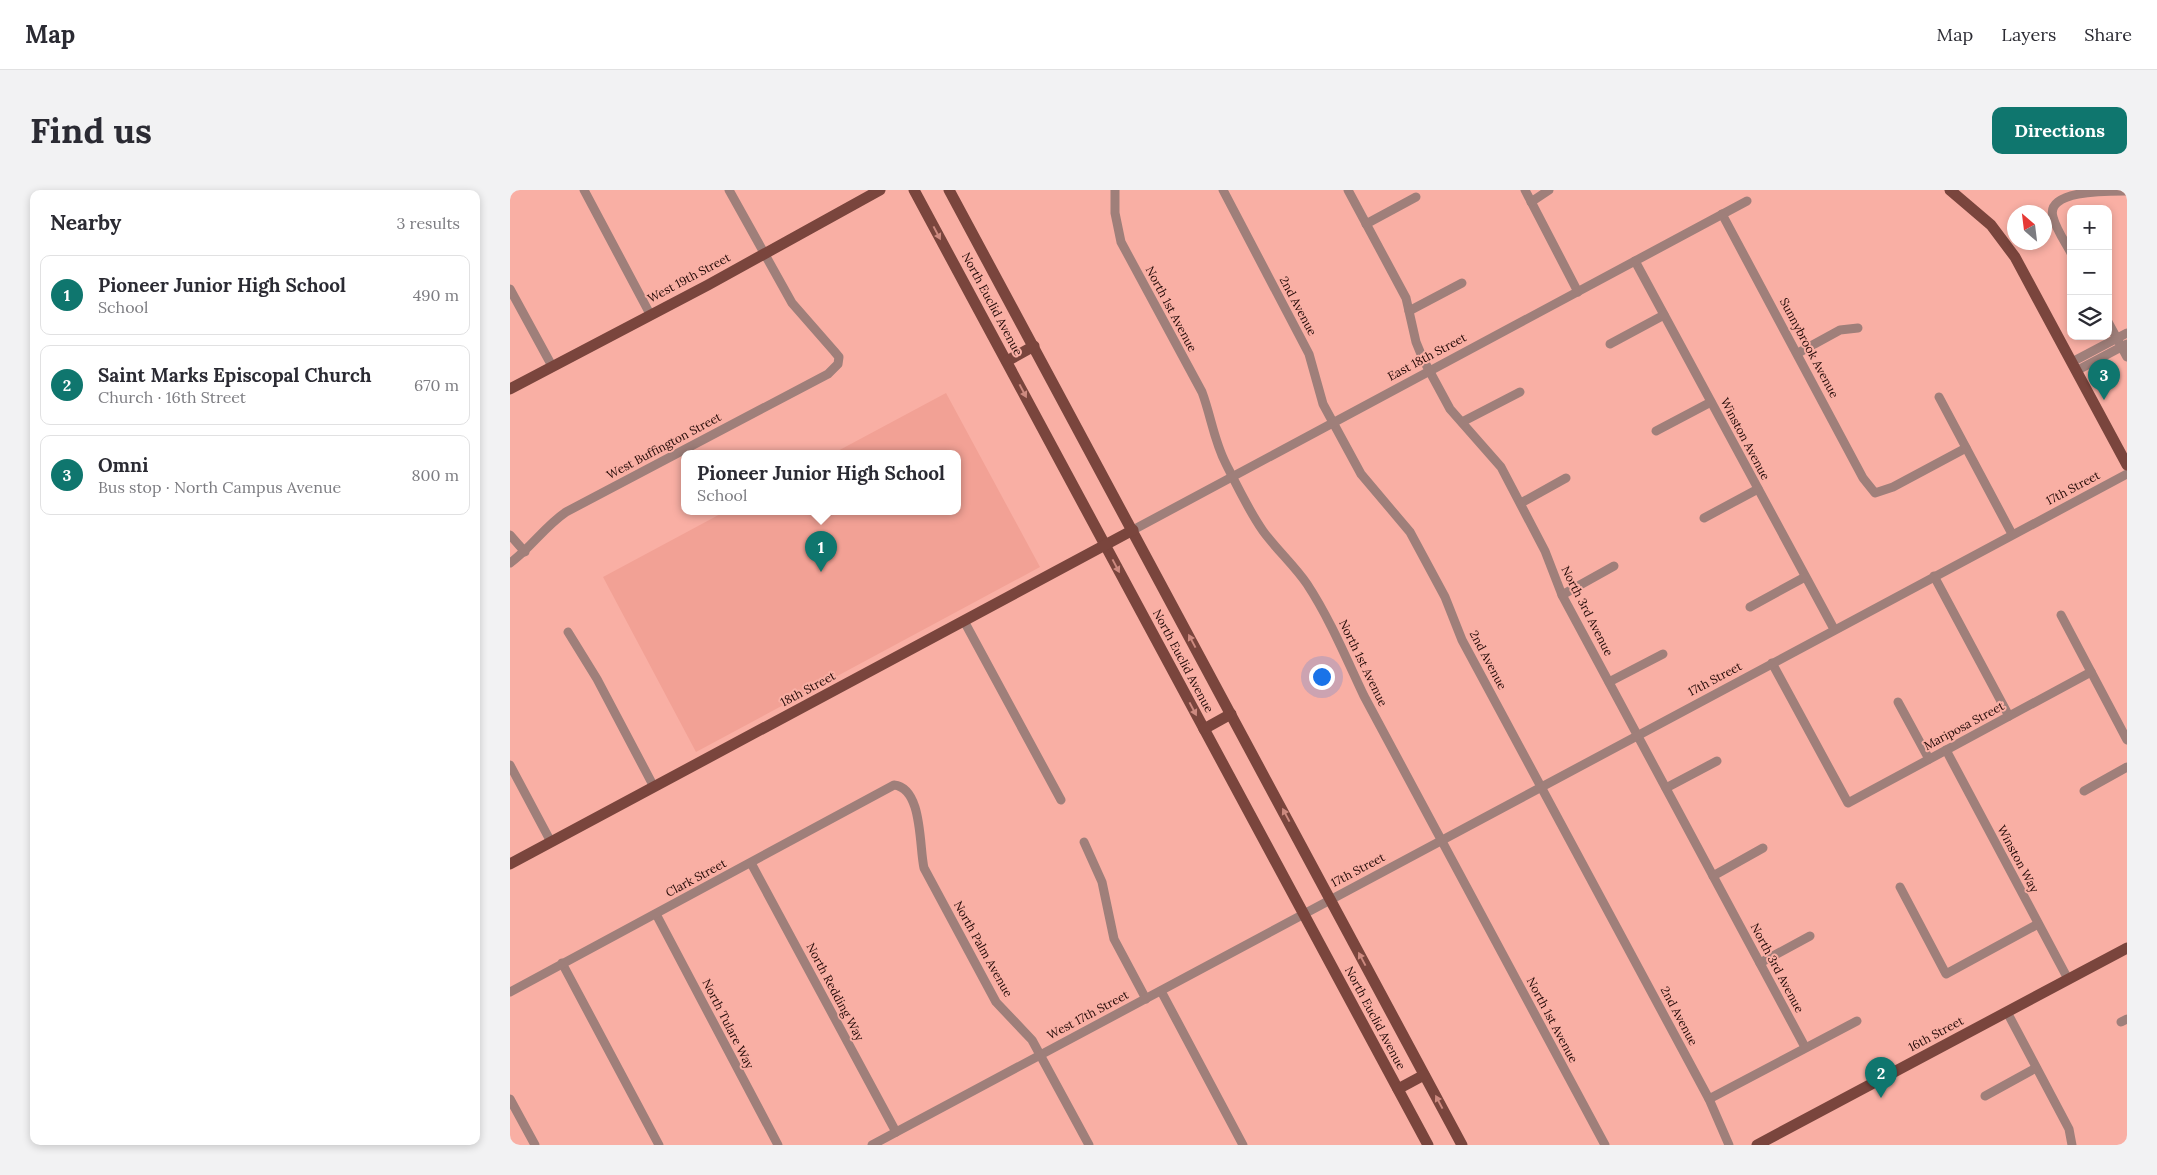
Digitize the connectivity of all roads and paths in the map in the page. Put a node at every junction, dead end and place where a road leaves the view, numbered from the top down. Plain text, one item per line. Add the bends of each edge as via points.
1 (584, 190) edge
2 (729, 190) edge
3 (880, 190) edge
4 (914, 190) edge
5 (949, 190) edge
6 (1116, 190) edge
7 (1223, 190) edge
8 (1348, 190) edge
9 (1525, 190) edge
10 (1549, 190) edge
11 (1950, 190) edge
12 (2127, 191) edge
13 (1416, 197) dead end
14 (1748, 201) dead end
15 (1531, 202) junction
16 (1722, 214) junction
17 (1366, 224) junction
18 (2070, 250) edge
19 (763, 252) junction
20 (1635, 261) junction
21 (1462, 283) dead end
22 (510, 289) edge
23 (1578, 292) junction
24 (1409, 311) junction
25 (650, 314) junction
26 (1664, 314) junction
27 (1858, 328) dead end
28 (2112, 328) edge
29 (2127, 333) edge
30 (2121, 343) edge
31 (1610, 344) dead end
32 (1034, 346) junction
33 (1798, 353) junction
34 (2127, 357) edge
35 (1006, 361) junction
36 (552, 366) junction
37 (2074, 366) junction
38 (1430, 371) junction
39 (510, 389) edge
40 (1520, 392) dead end
41 (1939, 397) dead end
42 (1711, 402) junction
43 (1333, 422) junction
44 (1462, 422) junction
45 (1656, 432) dead end
46 (1966, 448) junction
47 (684, 450) edge
48 (681, 451) edge
49 (2127, 465) edge
50 (2127, 474) edge
51 (1232, 477) junction
52 (1566, 478) dead end
53 (1758, 489) junction
54 (1520, 502) junction
55 (1704, 518) dead end
56 (1133, 530) junction
57 (2012, 534) junction
58 (510, 535) edge
59 (1119, 538) joint
60 (1105, 545) junction
61 (525, 552) junction
62 (510, 563) edge
63 (1614, 566) dead end
64 (1934, 576) junction
65 (1805, 577) junction
66 (1562, 595) junction
67 (1750, 607) dead end
68 (2061, 615) dead end
69 (964, 621) junction
70 (1834, 630) junction
71 (568, 632) dead end
72 (1663, 654) dead end
73 (1772, 662) junction
74 (2091, 672) junction
75 (1610, 682) junction
76 (1898, 702) dead end
77 (1231, 714) junction
78 (2009, 716) junction
79 (1204, 729) junction
80 (1638, 734) junction
81 (2127, 740) edge
82 (1946, 750) junction
83 (1929, 759) junction
84 (1717, 761) dead end
85 (510, 765) edge
86 (2127, 767) edge
87 (894, 785) joint
88 (1542, 786) junction
89 (654, 787) junction
90 (1666, 788) junction
91 (2084, 791) dead end
92 (1060, 800) dead end
93 (1440, 840) junction
94 (551, 842) junction
95 (1084, 842) dead end
96 (1763, 848) dead end
97 (751, 863) junction
98 (510, 864) edge
99 (1713, 876) junction
100 (1900, 887) dead end
101 (1330, 899) junction
102 (1316, 907) joint
103 (656, 914) junction
104 (1303, 914) junction
105 (2038, 924) junction
106 (1810, 936) dead end
107 (2127, 948) edge
108 (562, 963) junction
109 (1760, 963) junction
110 (2068, 979) junction
111 (1160, 991) junction
112 (510, 992) edge
113 (1146, 998) junction
114 (2007, 1012) junction
115 (1857, 1021) dead end
116 (1805, 1047) junction
117 (1040, 1055) junction
118 (2036, 1068) junction
119 (1424, 1075) junction
120 (1398, 1089) junction
121 (1985, 1096) dead end
122 (510, 1099) edge
123 (1709, 1099) junction
124 (896, 1132) junction
125 (535, 1145) edge
126 (659, 1145) edge
127 (778, 1145) edge
128 (872, 1145) edge
129 (1089, 1145) edge
130 (1243, 1145) edge
131 (1428, 1145) edge
132 (1462, 1145) edge
133 (1605, 1145) edge
134 (1729, 1145) edge
135 (1757, 1145) edge
136 (2072, 1145) edge

1 - 25 street
2 - 19 street
3 - 19 main road, West 19th Street
4 -> 35 main road, North Euclid Avenue
5 - 32 main road, North Euclid Avenue
6 - 51 street, North 1st Avenue via 1115,213 1121,242 1202,392 1218,446
7 - 43 street, 2nd Avenue via 1309,354
8 - 17 street, North 3rd Avenue
9 - 15 street
10 - 15 street
11 - 37 main road via 1979,212 2004,240
12 - 18 street via 2071,192 2061,196 2055,203 2053,218
13 - 17 street
14 - 16 street, East 18th Street
15 - 23 street
16 - 20 street, East 18th Street
16 - 33 street, Sunnybrook Avenue
17 - 24 street, North 3rd Avenue via 1406,298
19 - 25 main road, West 19th Street
19 - 47 street, West Buffington Street via 795,308 834,351 839,358 838,364 828,374
20 - 23 street, East 18th Street
20 - 26 street, Winston Avenue
21 - 24 street
22 - 36 street
23 - 38 street, East 18th Street
24 - 38 street, North 3rd Avenue via 1416,342
25 - 36 main road, West 19th Street
26 - 31 street
26 - 42 street, Winston Avenue
27 - 33 street via 1840,330
28 - 30 street
29 - 30 street
30 - 34 street
30 - 37 street
32 - 35 main road
32 - 56 main road, North Euclid Avenue
33 - 46 street, Sunnybrook Avenue via 1875,493 1893,487
35 -> 60 main road, North Euclid Avenue
36 - 39 main road, West 19th Street
37 - 49 main road
38 - 43 street, East 18th Street
38 - 44 street, North 3rd Avenue via 1450,409
40 - 44 street
41 - 46 street
42 - 45 street
42 - 53 street, Winston Avenue
43 - 51 street, East 18th Street
43 - 88 street, 2nd Avenue via 1361,474 1410,532 1445,597 1462,640
44 - 54 street, North 3rd Avenue via 1501,467
46 - 57 street
48 - 61 street, West Buffington Street via 566,512 542,531
50 - 57 street, 17th Street
51 - 56 street, East 18th Street
51 - 93 street, North 1st Avenue via 1262,529 1315,597
52 - 54 street
53 - 55 street
53 - 65 street, Winston Avenue
54 - 66 street, North 3rd Avenue via 1545,551
56 - 59 main road, East 18th Street
77 -> 56 main road, North Euclid Avenue
57 - 64 street, 17th Street
58 - 61 street
59 - 60 main road, 18th Street
60 - 69 main road, 18th Street
60 -> 79 main road, North Euclid Avenue
61 - 62 street, West Buffington Street
63 - 66 street
64 - 70 street, 17th Street
64 - 78 street
65 - 67 street
65 - 70 street, Winston Avenue
66 - 75 street, North 3rd Avenue
68 - 74 street
69 - 89 main road, 18th Street
69 - 92 street
70 - 73 street, 17th Street
71 - 89 street via 597,679
72 - 75 street
73 - 80 street, 17th Street
73 - 83 street, Mariposa Street via 1848,802
74 - 78 street, Mariposa Street
74 - 81 street
75 - 80 street, North 3rd Avenue
76 - 83 street
77 - 79 main road
101 -> 77 main road, North Euclid Avenue
78 - 82 street, Mariposa Street
79 - 104 main road, North Euclid Avenue
80 - 88 street, 17th Street
80 - 90 street, North 3rd Avenue
82 - 83 street, Mariposa Street
82 - 105 street, Winston Way
84 - 90 street
85 - 94 street
86 - 91 street
87 - 97 street, Clark Street
87 - 117 street, North Palm Avenue via 906,789 909,795 920,827 920,853 924,868 991,993 1032,1040
88 - 93 street, 17th Street
88 - 123 street, 2nd Avenue
89 - 94 main road, 18th Street
90 - 99 street, North 3rd Avenue
93 - 101 street, 17th Street
93 - 133 street, North 1st Avenue
94 - 98 main road, 18th Street
95 - 113 street via 1102,882 1114,939
96 - 99 street
97 - 103 street, Clark Street
97 - 124 street, North Redding Way
99 - 109 street, North 3rd Avenue
100 - 105 street via 1946,974
101 - 102 street, 17th Street
119 -> 101 main road, North Euclid Avenue
102 - 104 street, West 17th Street
103 - 108 street, Clark Street
103 - 127 street, North Tulare Way
104 - 111 street, West 17th Street
104 - 120 main road, North Euclid Avenue
105 - 110 street, Winston Way
106 - 109 street
107 - 110 main road, 16th Street
108 - 112 street, Clark Street
108 - 126 street
109 - 116 street, North 3rd Avenue
110 - 114 main road, 16th Street
111 - 113 street, West 17th Street
111 - 130 street
113 - 117 street, West 17th Street
114 - 118 street
114 - 135 main road, 16th Street
115 - 116 street
116 - 123 street
117 - 124 street, West 17th Street
117 - 129 street, North Palm Avenue
118 - 121 street
118 - 136 street via 2069,1129
119 - 120 main road
132 -> 119 main road, North Euclid Avenue
120 - 131 main road, North Euclid Avenue
122 - 125 street
123 - 134 street, 2nd Avenue
124 - 128 street, West 17th Street

